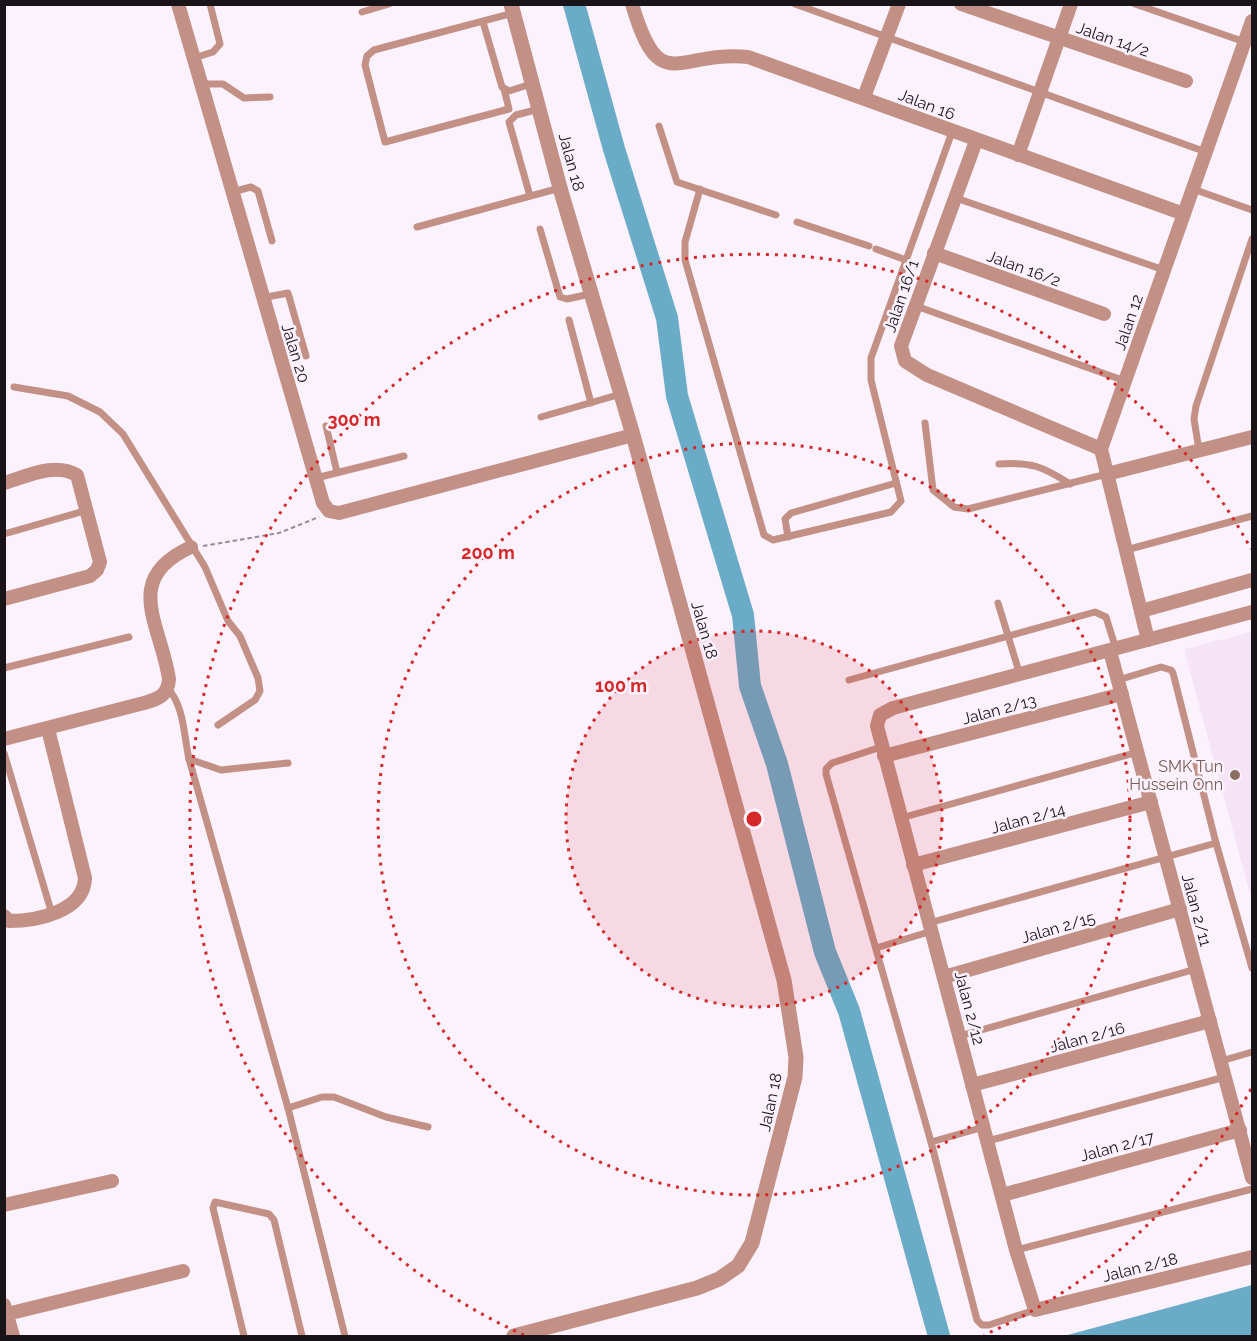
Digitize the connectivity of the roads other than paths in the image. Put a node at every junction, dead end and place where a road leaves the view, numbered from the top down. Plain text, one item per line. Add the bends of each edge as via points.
1 (178, 4) edge
2 (210, 4) edge
3 (389, 4) edge
4 (632, 4) edge
5 (795, 4) edge
6 (899, 4) edge
7 (961, 4) edge
8 (1071, 4) edge
9 (1135, 4) edge
10 (512, 9) edge
11 (362, 12) dead end
12 (1252, 21) edge
13 (483, 22) junction
14 (887, 37) junction
15 (1059, 38) junction
16 (1245, 42) junction
17 (194, 58) junction
18 (1186, 81) dead end
19 (201, 84) junction
20 (532, 84) junction
21 (504, 89) junction
22 (1040, 91) junction
23 (270, 97) dead end
24 (864, 97) junction
25 (539, 109) junction
26 (659, 126) dead end
27 (952, 132) junction
28 (976, 141) junction
29 (1206, 152) junction
30 (1018, 155) junction
31 (560, 188) junction
32 (700, 189) junction
33 (1193, 189) junction
34 (232, 192) junction
35 (530, 196) junction
36 (956, 198) junction
37 (1252, 210) edge
38 (1184, 214) junction
39 (776, 215) dead end
40 (797, 222) dead end
41 (417, 227) dead end
42 (540, 229) dead end
43 (1252, 239) edge
44 (272, 242) dead end
45 (868, 246) dead end
46 (876, 249) dead end
47 (934, 253) junction
48 (906, 260) junction
49 (1164, 270) junction
50 (590, 294) junction
51 (262, 298) junction
52 (916, 306) junction
53 (1104, 314) dead end
54 (569, 320) dead end
55 (306, 356) dead end
56 (1125, 381) junction
57 (14, 387) dead end
58 (621, 394) junction
59 (591, 403) junction
60 (541, 417) dead end
61 (925, 423) dead end
62 (326, 426) dead end
63 (633, 435) junction
64 (1252, 437) edge
65 (1101, 449) junction
66 (1199, 450) junction
67 (404, 456) dead end
68 (999, 464) dead end
69 (337, 472) junction
70 (1107, 474) junction
71 (316, 478) junction
72 (4, 483) edge
73 (896, 483) junction
74 (1070, 484) junction
75 (88, 510) junction
76 (1252, 516) edge
77 (4, 534) edge
78 (788, 537) junction
79 (191, 547) junction
80 (1126, 550) junction
81 (1252, 580) edge
82 (4, 599) edge
83 (998, 603) dead end
84 (1141, 611) junction
85 (1252, 612) edge
86 (1008, 636) junction
87 (129, 637) dead end
88 (1148, 640) junction
89 (1113, 650) junction
90 (4, 668) edge
91 (1020, 675) junction
92 (849, 680) dead end
93 (1118, 680) junction
94 (168, 689) junction
95 (1122, 694) junction
96 (218, 725) dead end
97 (48, 729) junction
98 (4, 739) edge
99 (883, 752) junction
100 (4, 753) edge
101 (1138, 753) junction
102 (189, 759) junction
103 (288, 763) dead end
104 (1151, 802) junction
105 (901, 818) junction
106 (1216, 843) junction
107 (1166, 857) junction
108 (914, 865) junction
109 (1180, 909) junction
110 (52, 914) junction
111 (6, 920) edge
112 (930, 927) junction
113 (876, 948) junction
114 (1252, 968) edge
115 (1196, 969) junction
116 (944, 976) junction
117 (1210, 1021) junction
118 (960, 1036) junction
119 (1252, 1052) edge
120 (1221, 1062) junction
121 (1225, 1077) junction
122 (972, 1084) junction
123 (288, 1108) junction
124 (428, 1127) dead end
125 (984, 1127) junction
126 (1239, 1130) junction
127 (988, 1141) junction
128 (931, 1143) junction
129 (1252, 1178) edge
130 (112, 1181) dead end
131 (1252, 1189) edge
132 (1002, 1195) junction
133 (4, 1205) edge
134 (1016, 1250) junction
135 (1252, 1257) edge
136 (183, 1271) dead end
137 (6, 1309) edge
138 (1035, 1310) junction
139 (13, 1336) edge
140 (244, 1336) edge
141 (302, 1336) edge
142 (345, 1336) edge
143 (514, 1336) edge

1 - 17 street, Jalan 20
2 - 17 lane via 220,44 213,52
3 - 11 lane
4 - 24 street, Jalan 16 via 646,43 656,58 666,64 711,57 748,57
5 - 14 lane
6 - 14 street
7 - 15 street, Jalan 14/2
8 - 15 street
9 - 16 lane
10 - 13 lane
10 - 20 street, Jalan 18
12 - 16 street, Jalan 12
13 - 21 lane
13 - 21 lane via 374,50 367,56 365,65 381,132 385,142 395,141 508,109
14 - 22 lane
14 - 24 street
15 - 18 street, Jalan 14/2
15 - 22 street
16 - 29 street, Jalan 12
17 - 19 street, Jalan 20
19 - 23 lane via 223,84 244,98
19 - 34 street, Jalan 20
20 - 21 lane
20 - 25 street, Jalan 18
22 - 29 lane
22 - 30 street
24 - 27 street, Jalan 16
25 - 31 street, Jalan 18
25 - 35 lane via 516,115 509,122
26 - 32 lane via 677,182
27 - 28 street, Jalan 16
27 - 48 lane
28 - 30 street, Jalan 16
28 - 36 street, Jalan 16/1
29 - 33 street, Jalan 12
30 - 38 street, Jalan 16
31 - 35 lane
31 - 50 street, Jalan 18
32 - 39 lane
32 - 78 lane via 685,242 685,260 764,535 773,540
33 - 37 lane
33 - 38 street, Jalan 12
34 - 44 lane via 251,187 258,191
34 - 51 street, Jalan 20
35 - 41 lane
36 - 47 street, Jalan 16/1
36 - 49 lane
38 - 49 street, Jalan 12
40 - 45 lane
42 - 50 lane via 560,297
43 - 66 lane via 1196,406
46 - 48 lane
47 - 52 street, Jalan 16/1
47 - 53 street, Jalan 16/2
48 - 73 lane via 870,369
49 - 56 street, Jalan 12
50 - 58 street, Jalan 18
51 - 55 lane via 288,293
51 - 71 street, Jalan 20
52 - 56 lane
52 - 65 street, Jalan 16/1 via 901,346 905,361 915,369
54 - 59 lane
56 - 65 street, Jalan 12
57 - 79 lane via 68,396 100,412 123,434
58 - 59 lane
58 - 63 street, Jalan 18
59 - 60 lane
61 - 74 lane via 933,490 954,507 968,509
62 - 69 lane
63 - 71 street, Jalan 20 via 339,513 329,512 323,503
63 - 143 street, Jalan 18 via 784,980 796,1058 790,1100 752,1243 738,1266 697,1288
64 - 66 street
65 - 70 street
66 - 70 street
67 - 69 lane
68 - 74 lane via 1026,462
69 - 71 lane
70 - 74 lane
70 - 80 street
72 - 75 street via 48,470 70,471 81,482
73 - 78 lane via 791,513 784,523
73 - 78 lane via 901,501 891,512
75 - 77 lane
75 - 82 street via 99,550 97,570 90,576
76 - 80 lane
79 - 94 street via 163,564 150,586 151,613 168,670
79 - 96 lane via 205,567 228,621 240,636 260,691 255,700
80 - 84 street
81 - 84 street
83 - 86 lane
84 - 88 street
85 - 88 street
86 - 89 lane via 1095,612 1106,616
86 - 91 lane
86 - 92 lane
87 - 90 lane
88 - 89 street
89 - 91 street
89 - 93 street, Jalan 2/11
91 - 99 street, Jalan 2/12 via 893,708 880,715 877,726
93 - 95 street, Jalan 2/11
93 - 106 lane via 1161,667 1173,673
94 - 97 street via 150,701
94 - 102 lane via 178,707
95 - 99 street, Jalan 2/13
95 - 101 street, Jalan 2/11
97 - 98 street
97 - 110 street via 85,878 79,898
99 - 105 street, Jalan 2/12
99 - 113 lane via 832,763 826,770
100 - 110 lane
101 - 104 street, Jalan 2/11
101 - 105 lane
102 - 103 lane via 221,770
102 - 123 lane
104 - 107 street, Jalan 2/11
104 - 108 street, Jalan 2/14
105 - 108 street, Jalan 2/12
106 - 107 lane
106 - 114 lane
107 - 109 street, Jalan 2/11
107 - 112 lane
108 - 112 street, Jalan 2/12
109 - 115 street, Jalan 2/11
109 - 116 street, Jalan 2/15
110 - 111 street via 26,921
112 - 113 lane
112 - 116 street, Jalan 2/12
113 - 128 lane
115 - 117 street, Jalan 2/11
115 - 118 lane
116 - 118 street, Jalan 2/12
117 - 120 street, Jalan 2/11
117 - 122 street, Jalan 2/16
118 - 122 street, Jalan 2/12
119 - 120 lane
120 - 121 street, Jalan 2/11
121 - 126 street, Jalan 2/11
121 - 127 lane
122 - 125 street, Jalan 2/12
123 - 124 lane via 334,1097 386,1117
123 - 142 lane
125 - 127 street, Jalan 2/12
125 - 128 lane
126 - 129 street, Jalan 2/11
126 - 132 street, Jalan 2/17
127 - 132 street, Jalan 2/12
128 - 138 lane via 977,1320 981,1325 990,1325
130 - 133 street
131 - 134 lane
132 - 134 street, Jalan 2/12
134 - 138 street, Jalan 2/12
135 - 138 street, Jalan 2/18
136 - 137 street
137 - 139 street
140 - 141 lane via 213,1208 215,1202 269,1215 274,1220

